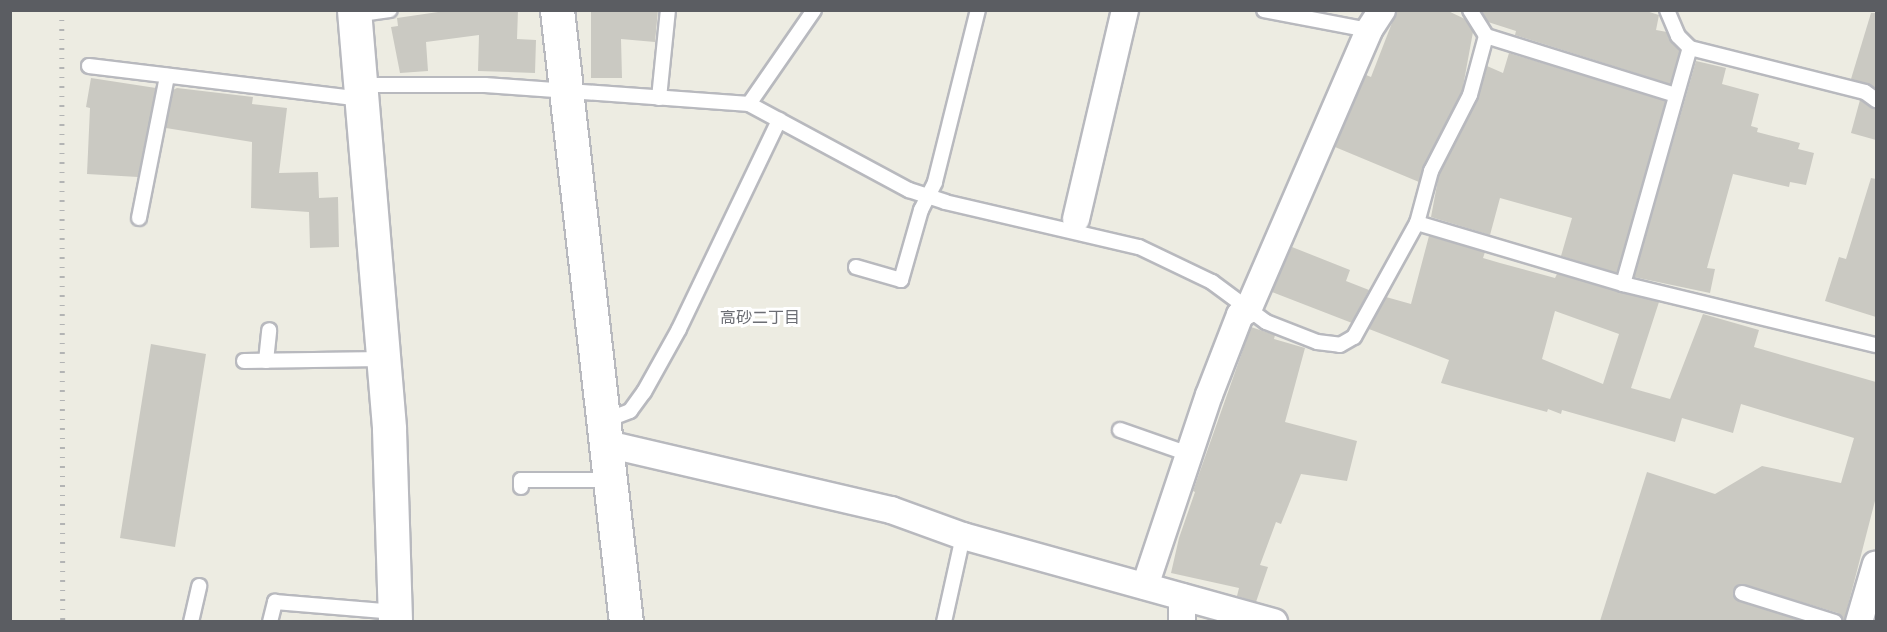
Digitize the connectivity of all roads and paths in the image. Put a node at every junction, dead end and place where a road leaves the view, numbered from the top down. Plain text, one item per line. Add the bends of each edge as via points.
1 (390, 10) edge
2 (556, 10) edge
3 (668, 10) edge
4 (814, 10) edge
5 (978, 10) edge
6 (1125, 10) edge
7 (1264, 10) edge
8 (1470, 10) edge
9 (1667, 10) edge
10 (354, 13) edge
11 (1375, 20) edge
12 (1486, 36) junction
13 (1690, 48) junction
14 (88, 66) dead end
15 (167, 76) junction
16 (359, 92) junction
17 (565, 92) junction
18 (1676, 95) junction
19 (659, 98) junction
20 (1876, 100) edge
21 (749, 104) junction
22 (779, 120) junction
23 (928, 197) junction
24 (139, 218) dead end
25 (1417, 223) junction
26 (1075, 224) junction
27 (856, 267) dead end
28 (1623, 284) junction
29 (1248, 310) junction
30 (270, 330) dead end
31 (1876, 345) edge
32 (383, 359) junction
33 (244, 361) dead end
34 (266, 361) junction
35 (1120, 430) dead end
36 (605, 432) junction
37 (1189, 454) junction
38 (612, 480) junction
39 (521, 487) dead end
40 (963, 536) junction
41 (1876, 564) edge
42 (200, 586) dead end
43 (1145, 586) junction
44 (1742, 593) dead end
45 (1182, 609) edge
46 (395, 617) edge
47 (192, 621) edge
48 (270, 621) edge
49 (626, 621) edge
50 (944, 621) edge
51 (1274, 621) edge
52 (1835, 621) edge
53 (1859, 621) edge

1 - 10 lane
2 - 17 street
3 - 19 lane
4 - 21 lane
5 - 23 lane via 936,182
6 - 26 street
7 - 11 lane
8 - 12 lane
9 - 13 lane via 1678,36
10 - 16 street
11 - 29 street
12 - 18 lane
12 - 25 lane via 1470,95 1431,171
13 - 18 lane
13 - 20 lane via 1865,92
14 - 15 lane
15 - 16 lane
15 - 24 lane
16 - 17 lane via 485,85
16 - 32 street
17 - 19 lane
17 - 36 street
18 - 28 lane
19 - 21 lane
21 - 22 lane
22 - 23 lane
22 - 36 lane via 679,329 644,392 630,411
23 - 26 lane
23 - 27 lane via 901,280
25 - 28 lane
25 - 29 lane via 1354,336 1340,345 1317,342 1266,322
26 - 29 lane via 1176,262 1212,282
28 - 31 lane
29 - 37 street via 1240,315
30 - 34 lane
32 - 34 lane
32 - 46 street via 395,538
33 - 34 lane
35 - 37 lane
36 - 38 street
36 - 40 street via 891,510
37 - 43 street
38 - 39 lane via 521,480
38 - 49 street
40 - 43 street
40 - 50 lane
41 - 53 street
42 - 47 lane
43 - 45 street
44 - 52 lane
45 - 51 street
46 - 48 lane via 275,602

